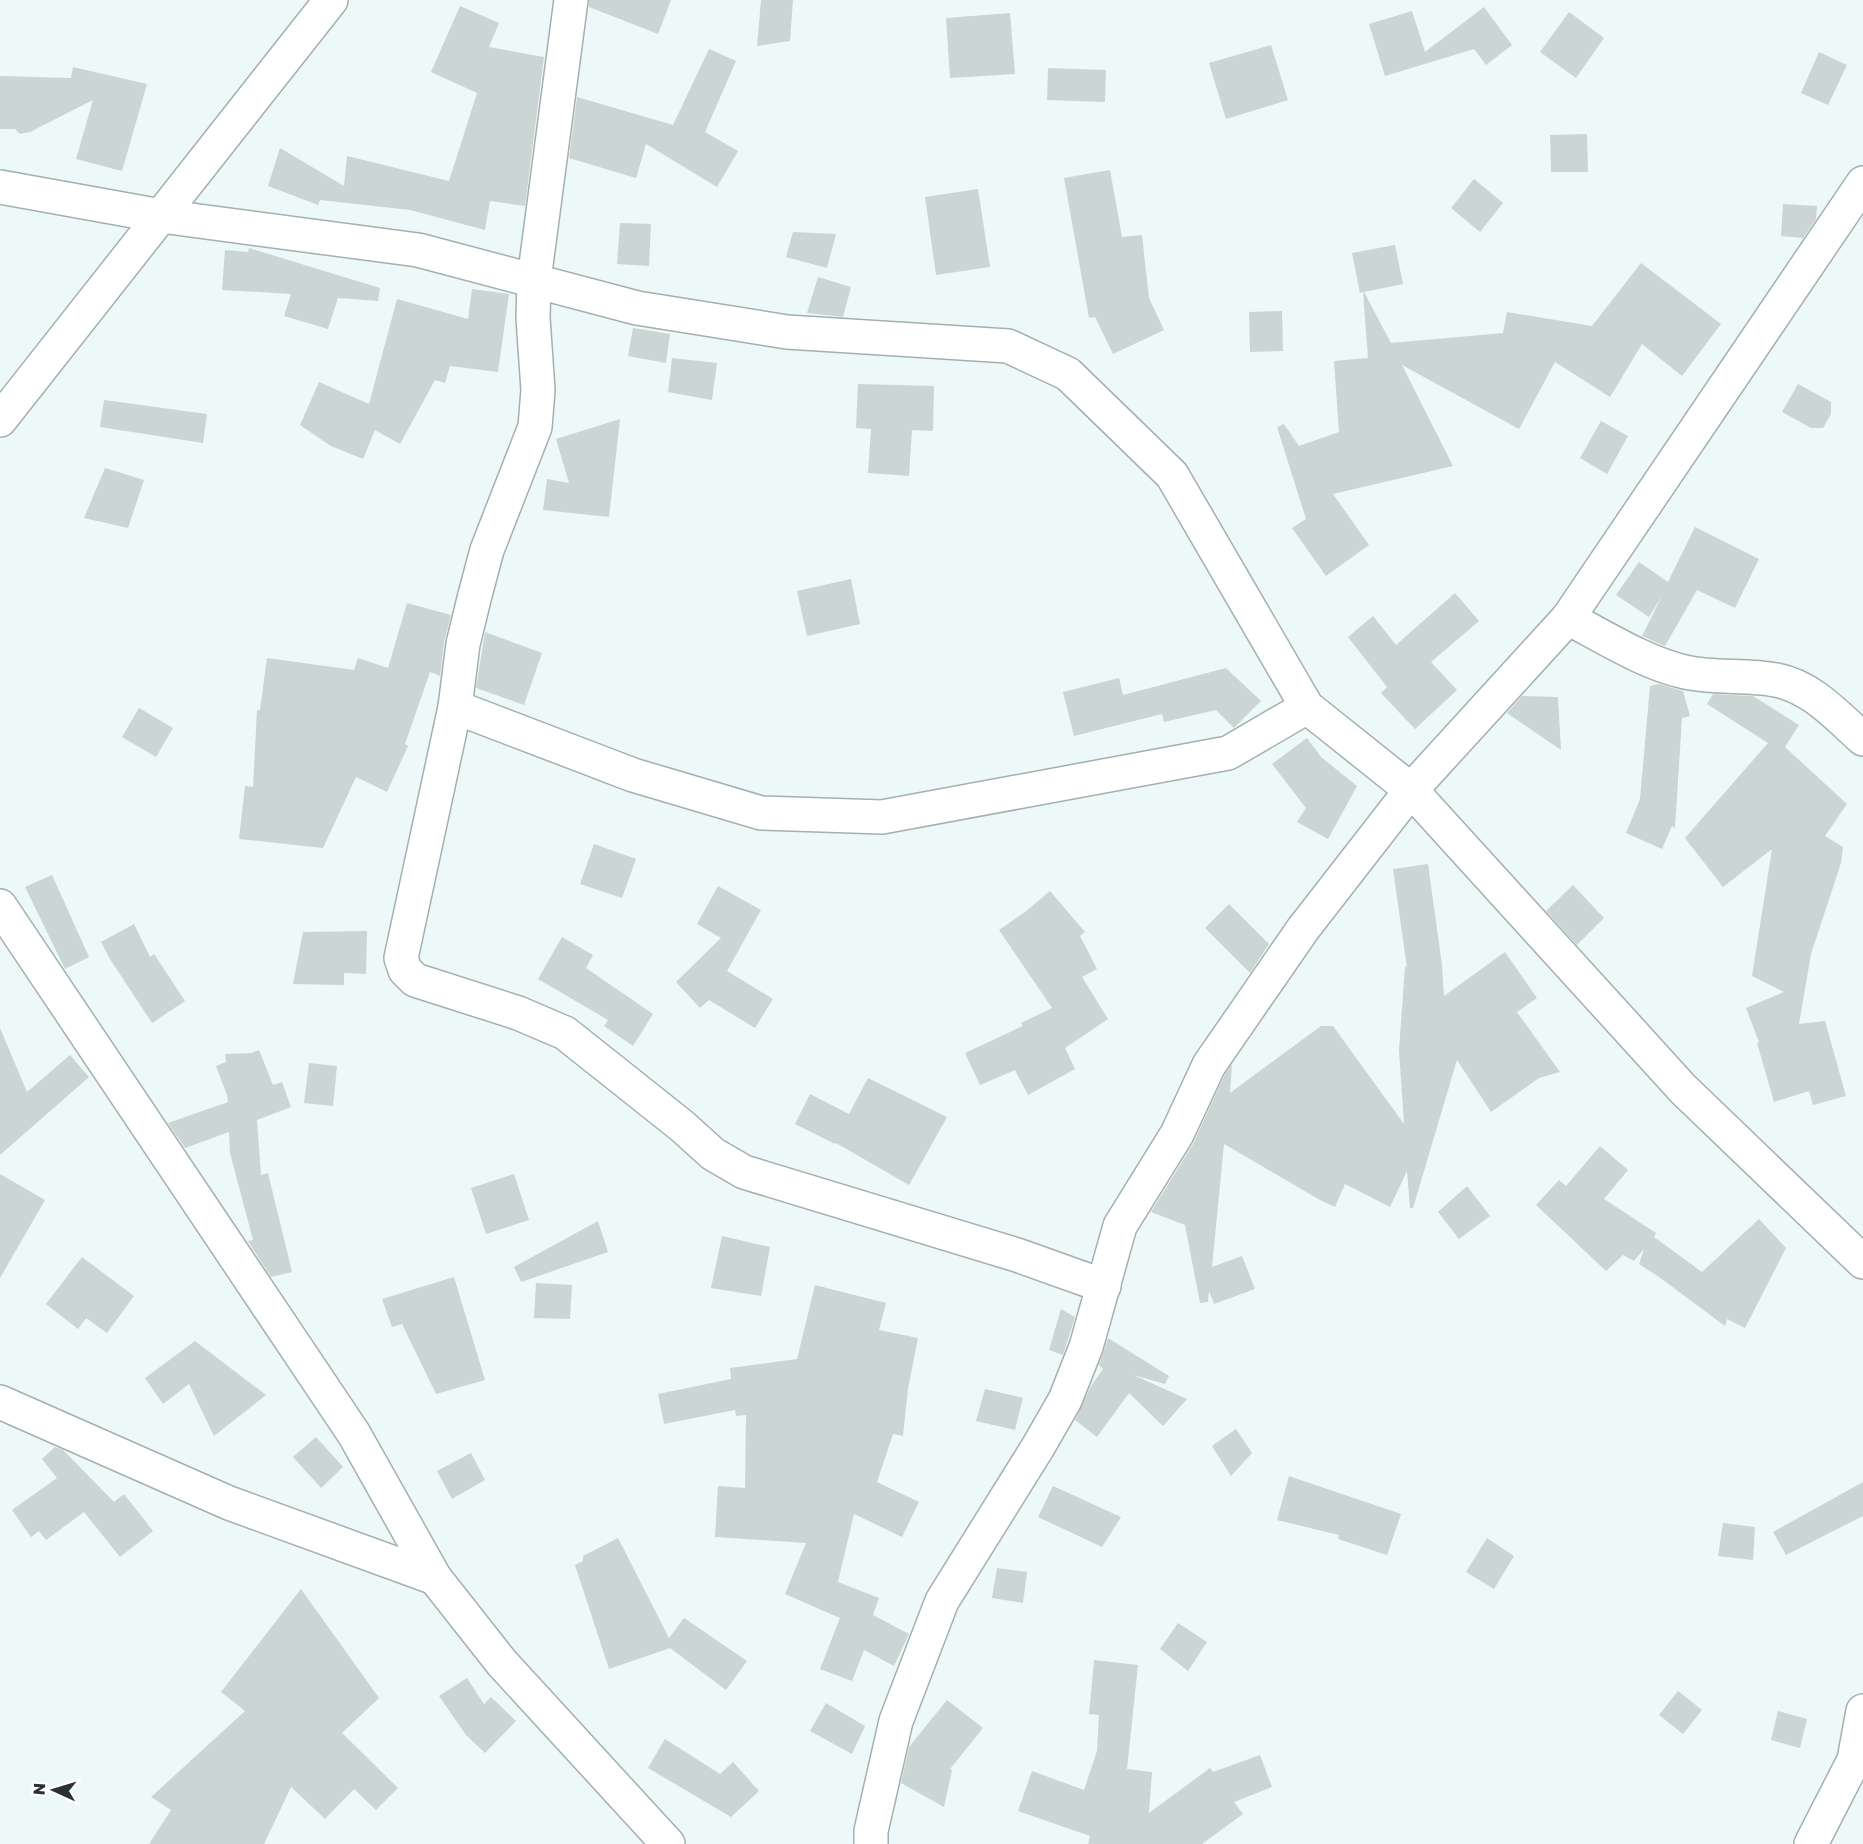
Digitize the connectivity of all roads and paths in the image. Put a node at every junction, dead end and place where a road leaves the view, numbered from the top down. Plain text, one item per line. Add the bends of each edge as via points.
1 (331, 0) edge
2 (571, 0) edge
3 (1863, 183) edge
4 (0, 186) edge
5 (161, 216) junction
6 (534, 280) junction
7 (0, 420) edge
8 (1568, 618) junction
9 (455, 707) junction
10 (1307, 707) junction
11 (1863, 739) edge
12 (1411, 790) junction
13 (0, 906) edge
14 (1863, 1262) edge
15 (1104, 1286) junction
16 (0, 1402) edge
17 (435, 1578) junction
18 (1863, 1711) edge
19 (668, 1844) edge
20 (871, 1844) edge
21 (1810, 1844) edge

1 - 5 street
2 - 6 street
3 - 8 street
4 - 5 street
5 - 6 street via 418,250
5 - 7 street
6 - 9 street via 538,390 535,427 487,550 463,644
6 - 10 street via 637,308 787,332 1008,346 1068,374 1172,475
8 - 11 street via 1664,666 1687,673 1776,680 1796,687 1815,697
8 - 12 street
9 - 10 street via 633,775 761,813 882,817 1228,753
9 - 15 street via 401,958 405,970 415,980 518,1013 565,1033 713,1154 744,1172 1017,1255
10 - 12 street
12 - 14 street via 1683,1089
12 - 15 street via 1303,929 1209,1065 1176,1134 1120,1226
13 - 17 street via 354,1434
15 - 20 street via 1065,1400 942,1601 896,1721
16 - 17 street via 229,1503
17 - 19 street via 502,1663
18 - 21 street via 1854,1760

